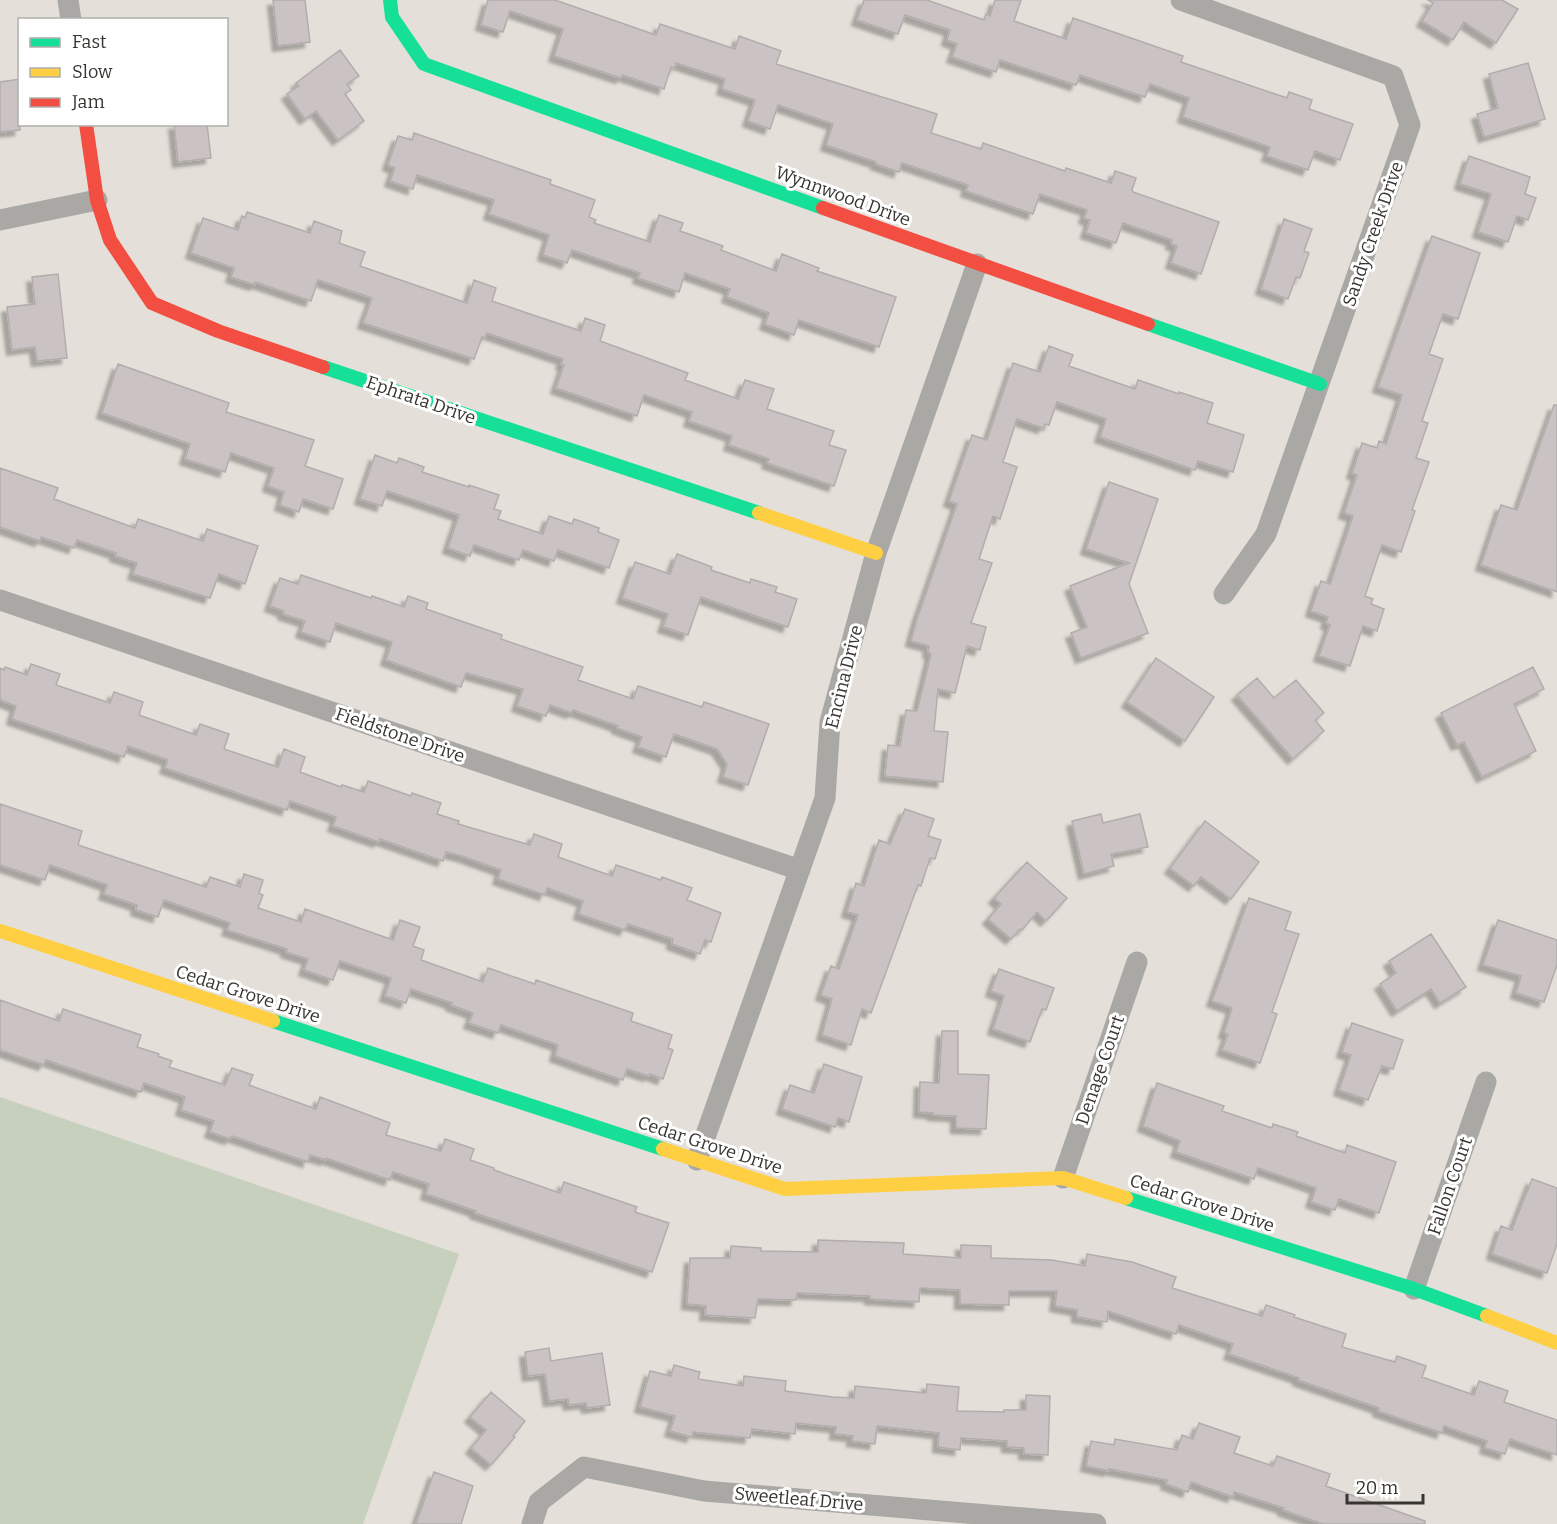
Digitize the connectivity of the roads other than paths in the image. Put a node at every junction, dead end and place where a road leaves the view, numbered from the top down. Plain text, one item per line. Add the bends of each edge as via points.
1 (69, 0) edge
2 (390, 0) edge
3 (1181, 0) edge
4 (71, 18) edge
5 (86, 126) edge
6 (97, 200) junction
7 (0, 220) edge
8 (977, 264) junction
9 (1320, 384) junction
10 (876, 553) junction
11 (1224, 594) dead end
12 (0, 600) edge
13 (800, 870) junction
14 (0, 931) edge
15 (1137, 962) dead end
16 (1486, 1082) dead end
17 (697, 1160) junction
18 (1063, 1178) junction
19 (1414, 1289) junction
20 (1557, 1343) edge
21 (532, 1524) edge
22 (1096, 1524) edge

1 - 4 street
2 - 8 street, Wynnwood Drive via 392,17 424,64
3 - 9 street, Sandy Creek Drive via 1393,76 1410,125
5 - 6 street, Ephrata Drive
6 - 7 street
6 - 10 street, Ephrata Drive via 110,240 152,303 218,332
8 - 9 street, Wynnwood Drive
8 - 10 street, Encina Drive
9 - 11 street, Sandy Creek Drive via 1266,534
10 - 13 street, Encina Drive via 830,722 825,798
12 - 13 street, Fieldstone Drive
13 - 17 street, Encina Drive
14 - 17 street, Cedar Grove Drive
15 - 18 street, Denage Court
16 - 19 street, Fallon Court
17 - 18 street, Cedar Grove Drive via 785,1189
18 - 19 street, Cedar Grove Drive
19 - 20 street, Cedar Grove Drive
21 - 22 street, Sweetleaf Drive via 539,1502 584,1467 704,1491

